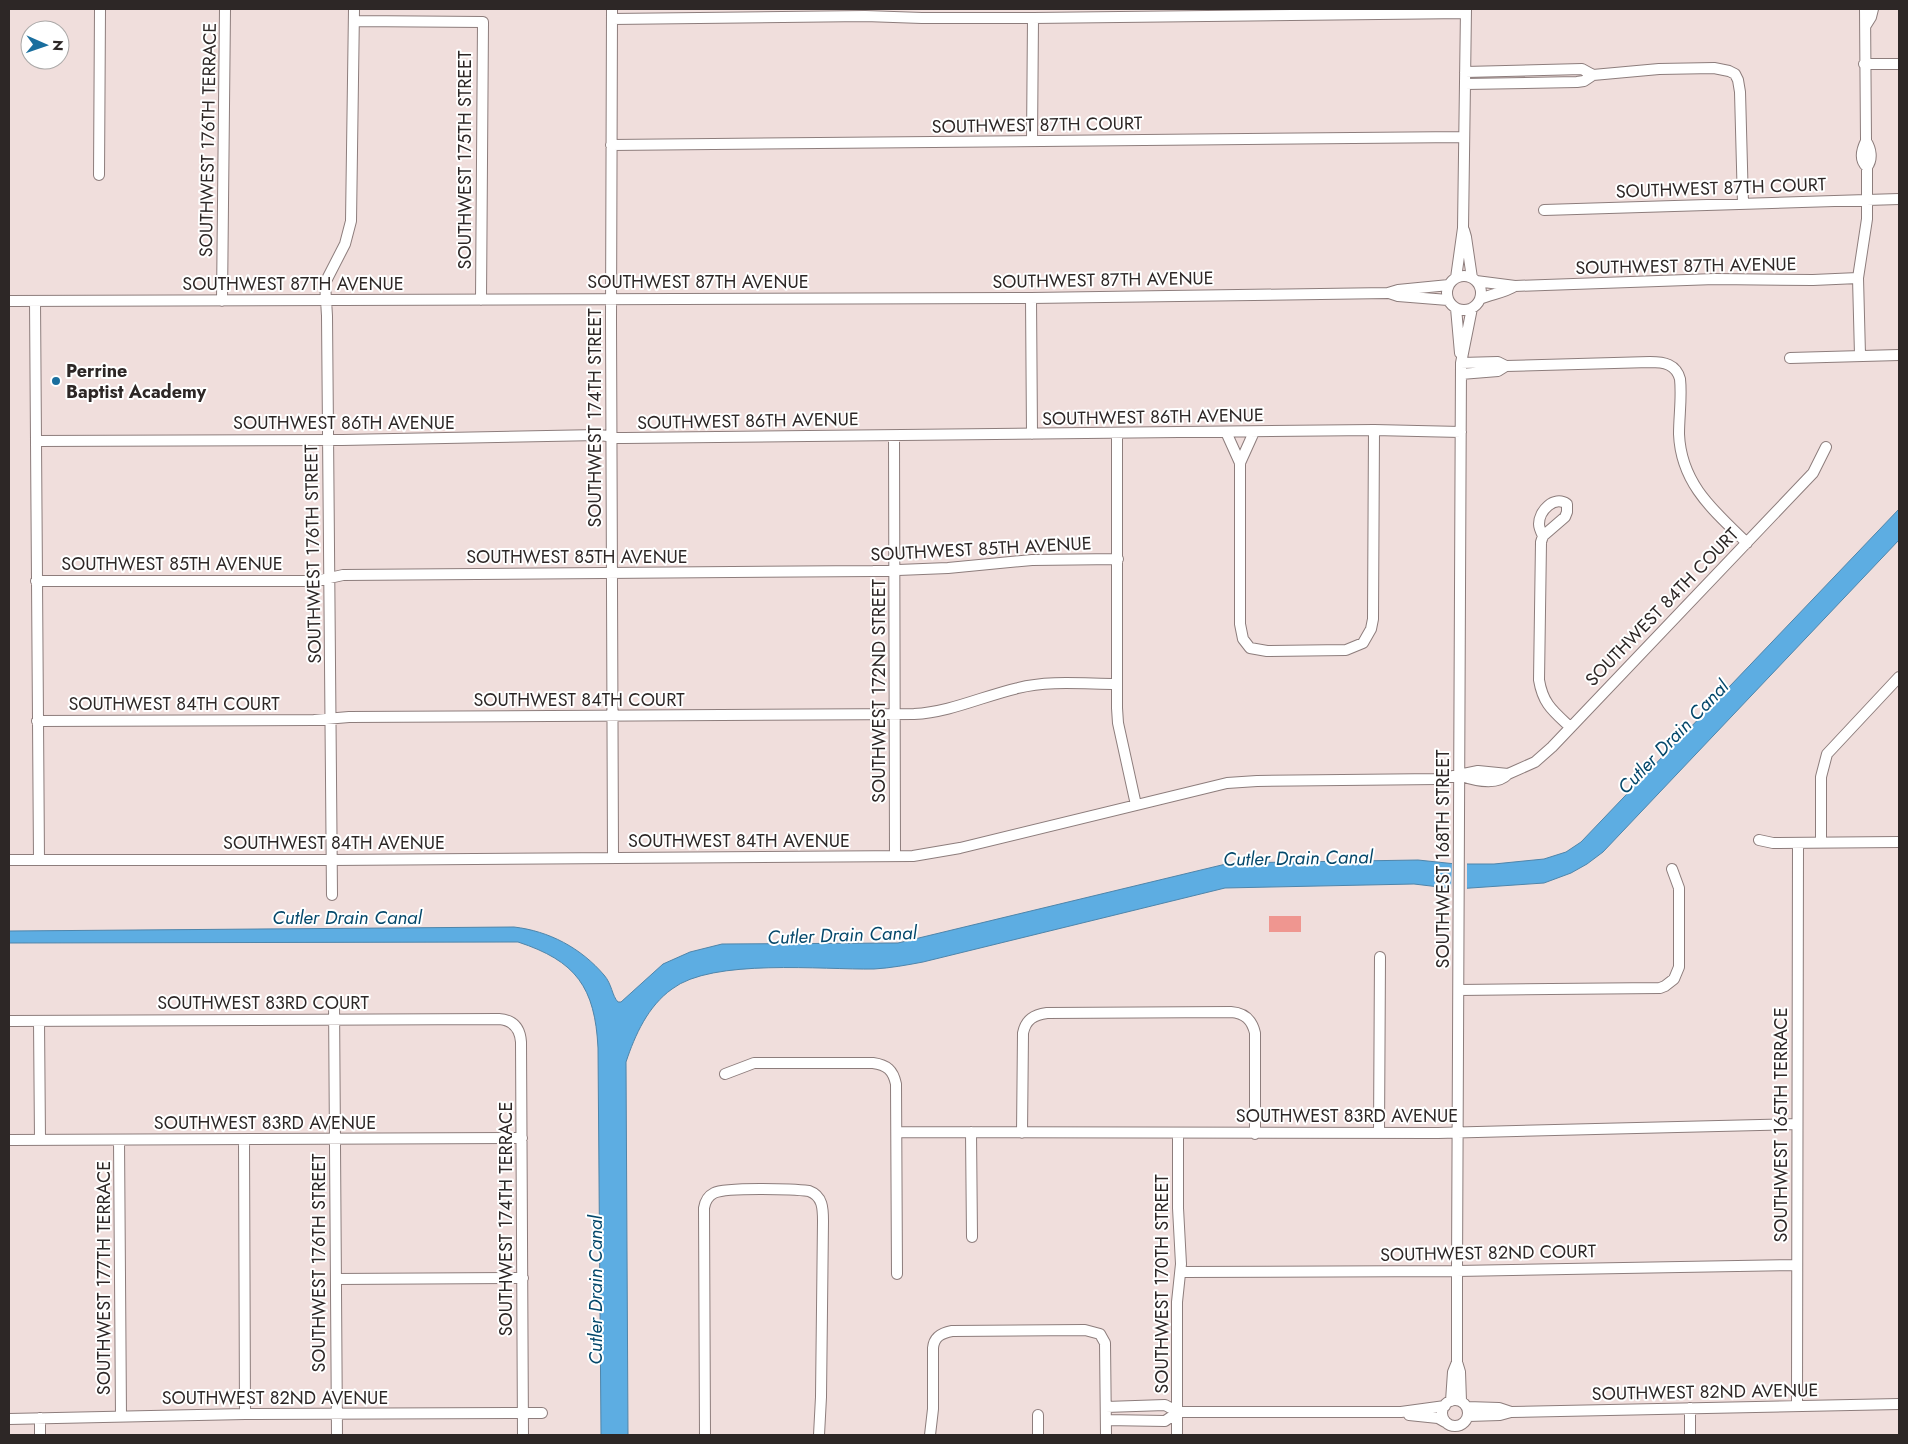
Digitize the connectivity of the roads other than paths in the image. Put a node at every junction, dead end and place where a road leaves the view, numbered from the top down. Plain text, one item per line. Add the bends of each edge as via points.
1 (100, 9) edge
2 (225, 9) edge
3 (354, 9) edge
4 (1865, 9) edge
5 (1873, 9) edge
6 (1466, 11) edge
7 (612, 14) edge
8 (1033, 18) junction
9 (354, 21) junction
10 (1866, 25) junction
11 (1864, 64) junction
12 (1899, 64) edge
13 (1465, 72) junction
14 (1593, 75) junction
15 (1465, 84) junction
16 (1463, 137) junction
17 (1032, 141) junction
18 (611, 145) junction
19 (99, 174) dead end
20 (1899, 199) edge
21 (1868, 200) junction
22 (1743, 204) junction
23 (1544, 210) dead end
24 (1462, 228) junction
25 (1858, 278) junction
26 (1474, 280) junction
27 (1453, 281) junction
28 (1515, 286) junction
29 (1388, 292) junction
30 (1031, 298) junction
31 (325, 299) junction
32 (611, 299) junction
33 (1480, 299) junction
34 (481, 300) junction
35 (1448, 300) junction
36 (9, 301) edge
37 (35, 301) junction
38 (222, 301) junction
39 (1456, 308) junction
40 (1472, 308) junction
41 (1899, 355) edge
42 (1860, 356) junction
43 (1790, 358) dead end
44 (1461, 364) junction
45 (1374, 430) junction
46 (1226, 432) junction
47 (1254, 432) junction
48 (1461, 432) junction
49 (1117, 433) junction
50 (1032, 434) junction
51 (611, 436) junction
52 (894, 436) junction
53 (328, 440) junction
54 (36, 441) junction
55 (1826, 447) dead end
56 (1240, 463) junction
57 (1543, 536) dead end
58 (1747, 543) junction
59 (1118, 559) junction
60 (895, 569) junction
61 (612, 573) junction
62 (330, 578) junction
63 (36, 581) junction
64 (1899, 679) edge
65 (1117, 684) junction
66 (895, 713) junction
67 (614, 716) junction
68 (331, 718) junction
69 (37, 721) junction
70 (1570, 727) junction
71 (1460, 775) junction
72 (1136, 805) junction
73 (1759, 840) dead end
74 (1821, 842) junction
75 (1899, 842) edge
76 (1798, 843) junction
77 (895, 856) junction
78 (613, 857) junction
79 (9, 860) edge
80 (39, 860) junction
81 (332, 860) junction
82 (1672, 869) dead end
83 (332, 895) dead end
84 (1380, 957) dead end
85 (1459, 990) junction
86 (334, 1001) dead end
87 (334, 1020) junction
88 (9, 1021) edge
89 (39, 1021) junction
90 (516, 1026) joint
91 (725, 1074) dead end
92 (1797, 1124) junction
93 (897, 1132) junction
94 (971, 1132) junction
95 (1457, 1132) junction
96 (1022, 1133) junction
97 (1178, 1133) junction
98 (1379, 1133) junction
99 (1255, 1134) junction
100 (522, 1138) junction
101 (335, 1139) junction
102 (9, 1140) edge
103 (40, 1140) junction
104 (119, 1140) junction
105 (244, 1140) junction
106 (972, 1237) dead end
107 (1797, 1264) junction
108 (1457, 1270) junction
109 (1181, 1272) junction
110 (897, 1274) dead end
111 (523, 1278) junction
112 (336, 1279) junction
113 (1899, 1404) edge
114 (1458, 1406) junction
115 (1797, 1406) junction
116 (1106, 1407) junction
117 (1690, 1408) junction
118 (1178, 1412) junction
119 (1400, 1412) junction
120 (246, 1414) junction
121 (337, 1414) junction
122 (524, 1414) junction
123 (542, 1414) dead end
124 (1038, 1415) dead end
125 (121, 1416) junction
126 (40, 1418) junction
127 (9, 1419) edge
128 (1106, 1420) junction
129 (1454, 1429) edge
130 (40, 1435) edge
131 (337, 1435) edge
132 (523, 1435) edge
133 (705, 1435) edge
134 (819, 1435) edge
135 (930, 1435) edge
136 (1038, 1435) edge
137 (1106, 1435) edge
138 (1178, 1435) edge
139 (1690, 1435) edge

1 - 19 street
2 - 38 street, SOUTHWEST 176TH TERRACE
3 - 9 street, SOUTHWEST 176TH STREET
4 - 10 street
5 - 10 street
6 - 8 street
6 - 13 street
7 - 8 street
7 - 18 street, SOUTHWEST 174TH STREET
8 - 17 street
9 - 31 street, SOUTHWEST 176TH STREET via 352,210 345,244 325,283
9 - 34 street, SOUTHWEST 175TH STREET via 483,22
10 - 11 street
11 - 12 street
11 - 21 street via 1866,141 1871,157 1867,167
13 - 14 street via 1582,69
13 - 15 street
14 - 15 street via 1577,82
14 - 22 street via 1714,68 1735,74 1740,92
15 - 16 street
16 - 17 street, SOUTHWEST 87TH COURT
16 - 24 street
17 - 18 street, SOUTHWEST 87TH COURT
18 - 32 street, SOUTHWEST 174TH STREET
20 - 21 street, SOUTHWEST 87TH COURT
21 - 22 street, SOUTHWEST 87TH COURT
21 - 25 street
22 - 23 street, SOUTHWEST 87TH COURT
24 - 26 street
24 - 27 street
25 - 28 street, SOUTHWEST 87TH AVENUE
25 - 42 street
26 - 27 street via 1463,276
26 - 28 street, SOUTHWEST 87TH AVENUE
26 - 33 street via 1480,290
27 - 29 street, SOUTHWEST 87TH AVENUE
27 - 35 street via 1447,290
28 - 33 street, SOUTHWEST 87TH AVENUE
29 - 30 street, SOUTHWEST 87TH AVENUE
29 - 35 street, SOUTHWEST 87TH AVENUE via 1398,296
30 - 32 street, SOUTHWEST 87TH AVENUE
30 - 50 street
31 - 34 street, SOUTHWEST 87TH AVENUE
31 - 38 street, SOUTHWEST 87TH AVENUE
31 - 53 street, SOUTHWEST 176TH STREET
32 - 34 street, SOUTHWEST 87TH AVENUE
32 - 51 street, SOUTHWEST 174TH STREET
33 - 40 street
35 - 39 street
36 - 37 street, SOUTHWEST 87TH AVENUE
37 - 38 street, SOUTHWEST 87TH AVENUE
37 - 54 street
39 - 40 street
39 - 44 street, SOUTHWEST 168TH STREET
40 - 44 street, SOUTHWEST 168TH STREET
41 - 42 street
42 - 43 street
44 - 48 street, SOUTHWEST 168TH STREET
44 - 58 street via 1498,371 1506,366 1657,362 1671,365 1680,380 1679,436 1686,469 1707,503
45 - 47 street, SOUTHWEST 86TH AVENUE
45 - 48 street, SOUTHWEST 86TH AVENUE
45 - 56 street via 1373,619 1363,643 1346,650 1257,650 1247,645 1241,633 1240,608
46 - 47 street, SOUTHWEST 86TH AVENUE
46 - 49 street, SOUTHWEST 86TH AVENUE
46 - 56 street
47 - 56 street
48 - 71 street, SOUTHWEST 168TH STREET
49 - 50 street, SOUTHWEST 86TH AVENUE
49 - 59 street
50 - 52 street, SOUTHWEST 86TH AVENUE
51 - 52 street, SOUTHWEST 86TH AVENUE
51 - 53 street, SOUTHWEST 86TH AVENUE
51 - 61 street, SOUTHWEST 174TH STREET
52 - 60 street, SOUTHWEST 172ND STREET
53 - 54 street, SOUTHWEST 86TH AVENUE
53 - 62 street, SOUTHWEST 176TH STREET
54 - 63 street
55 - 58 street, SOUTHWEST 84TH COURT via 1813,473
57 - 70 street via 1539,680 1548,706
58 - 70 street, SOUTHWEST 84TH COURT
59 - 60 street, SOUTHWEST 85TH AVENUE via 1032,560
59 - 65 street
60 - 61 street, SOUTHWEST 85TH AVENUE
60 - 66 street, SOUTHWEST 172ND STREET
61 - 62 street, SOUTHWEST 85TH AVENUE via 343,575
61 - 67 street, SOUTHWEST 174TH STREET
62 - 63 street, SOUTHWEST 85TH AVENUE via 316,581
62 - 68 street, SOUTHWEST 176TH STREET
63 - 69 street
64 - 74 street via 1824,760
65 - 66 street, SOUTHWEST 84TH COURT via 1034,685 935,712
65 - 72 street via 1118,723
66 - 67 street, SOUTHWEST 84TH COURT
66 - 77 street, SOUTHWEST 172ND STREET
67 - 68 street, SOUTHWEST 84TH COURT
67 - 78 street, SOUTHWEST 174TH STREET
68 - 69 street, SOUTHWEST 84TH COURT
68 - 81 street, SOUTHWEST 176TH STREET
69 - 80 street
70 - 71 street, SOUTHWEST 84TH COURT via 1526,767 1508,774 1478,771
71 - 72 street, SOUTHWEST 84TH AVENUE via 1439,779 1239,782
71 - 85 street, SOUTHWEST 168TH STREET
72 - 77 street, SOUTHWEST 84TH AVENUE via 940,853
73 - 76 street via 1773,844
74 - 75 street
74 - 76 street
76 - 92 street, SOUTHWEST 165TH TERRACE
77 - 78 street, SOUTHWEST 84TH AVENUE
78 - 81 street, SOUTHWEST 84TH AVENUE
79 - 80 street, SOUTHWEST 84TH AVENUE
80 - 81 street, SOUTHWEST 84TH AVENUE
81 - 83 street, SOUTHWEST 176TH STREET
82 - 85 street via 1679,888 1679,962 1670,983 1660,988
84 - 98 street
85 - 95 street, SOUTHWEST 168TH STREET
86 - 87 street, SOUTHWEST 176TH STREET
87 - 89 street, SOUTHWEST 83RD COURT
87 - 90 street, SOUTHWEST 83RD COURT via 499,1019 509,1020
87 - 101 street, SOUTHWEST 176TH STREET
88 - 89 street, SOUTHWEST 83RD COURT
89 - 103 street
90 - 100 street, SOUTHWEST 174TH TERRACE via 521,1042
91 - 93 street via 754,1063 885,1065 893,1073 896,1084
92 - 95 street, SOUTHWEST 83RD AVENUE
92 - 107 street, SOUTHWEST 165TH TERRACE
93 - 94 street, SOUTHWEST 83RD AVENUE
93 - 110 street
94 - 96 street, SOUTHWEST 83RD AVENUE
94 - 106 street
95 - 98 street, SOUTHWEST 83RD AVENUE
95 - 108 street, SOUTHWEST 168TH STREET
96 - 97 street, SOUTHWEST 83RD AVENUE
96 - 99 street via 1022,1039 1030,1018 1047,1013 1232,1012 1251,1022 1255,1042
97 - 99 street, SOUTHWEST 83RD AVENUE
97 - 109 street, SOUTHWEST 170TH STREET
98 - 99 street, SOUTHWEST 83RD AVENUE
100 - 101 street, SOUTHWEST 83RD AVENUE
100 - 111 street, SOUTHWEST 174TH TERRACE
101 - 105 street, SOUTHWEST 83RD AVENUE
101 - 112 street, SOUTHWEST 176TH STREET
102 - 103 street, SOUTHWEST 83RD AVENUE
103 - 104 street, SOUTHWEST 83RD AVENUE
104 - 105 street, SOUTHWEST 83RD AVENUE
104 - 125 street, SOUTHWEST 177TH TERRACE
105 - 120 street
107 - 108 street, SOUTHWEST 82ND COURT
107 - 115 street, SOUTHWEST 165TH TERRACE
108 - 109 street, SOUTHWEST 82ND COURT
108 - 114 street, SOUTHWEST 168TH STREET
109 - 118 street, SOUTHWEST 170TH STREET via 1177,1302
111 - 112 street
111 - 122 street, SOUTHWEST 174TH TERRACE
112 - 121 street, SOUTHWEST 176TH STREET
113 - 115 street, SOUTHWEST 82ND AVENUE
114 - 117 street, SOUTHWEST 82ND AVENUE via 1500,1415 1511,1412
114 - 119 street, SOUTHWEST 82ND AVENUE
114 - 129 street via 1467,1420
114 - 129 street, SOUTHWEST 168TH STREET via 1442,1414
115 - 117 street, SOUTHWEST 82ND AVENUE
116 - 118 street, SOUTHWEST 82ND AVENUE via 1166,1405
116 - 128 street
116 - 135 street via 1106,1350 1100,1334 1086,1330 952,1331 939,1336 934,1342
117 - 139 street
118 - 119 street, SOUTHWEST 82ND AVENUE
118 - 128 street, SOUTHWEST 82ND AVENUE via 1165,1421
118 - 138 street, SOUTHWEST 170TH STREET
119 - 129 street, SOUTHWEST 82ND AVENUE via 1438,1418
120 - 121 street, SOUTHWEST 82ND AVENUE
120 - 125 street, SOUTHWEST 82ND AVENUE
121 - 122 street, SOUTHWEST 82ND AVENUE
121 - 131 street, SOUTHWEST 176TH STREET
122 - 123 street, SOUTHWEST 82ND AVENUE
122 - 132 street
124 - 136 street
125 - 126 street, SOUTHWEST 82ND AVENUE
126 - 127 street, SOUTHWEST 82ND AVENUE
126 - 130 street
128 - 137 street
133 - 134 street via 705,1202 715,1192 728,1190 803,1190 813,1192 819,1198 823,1210

